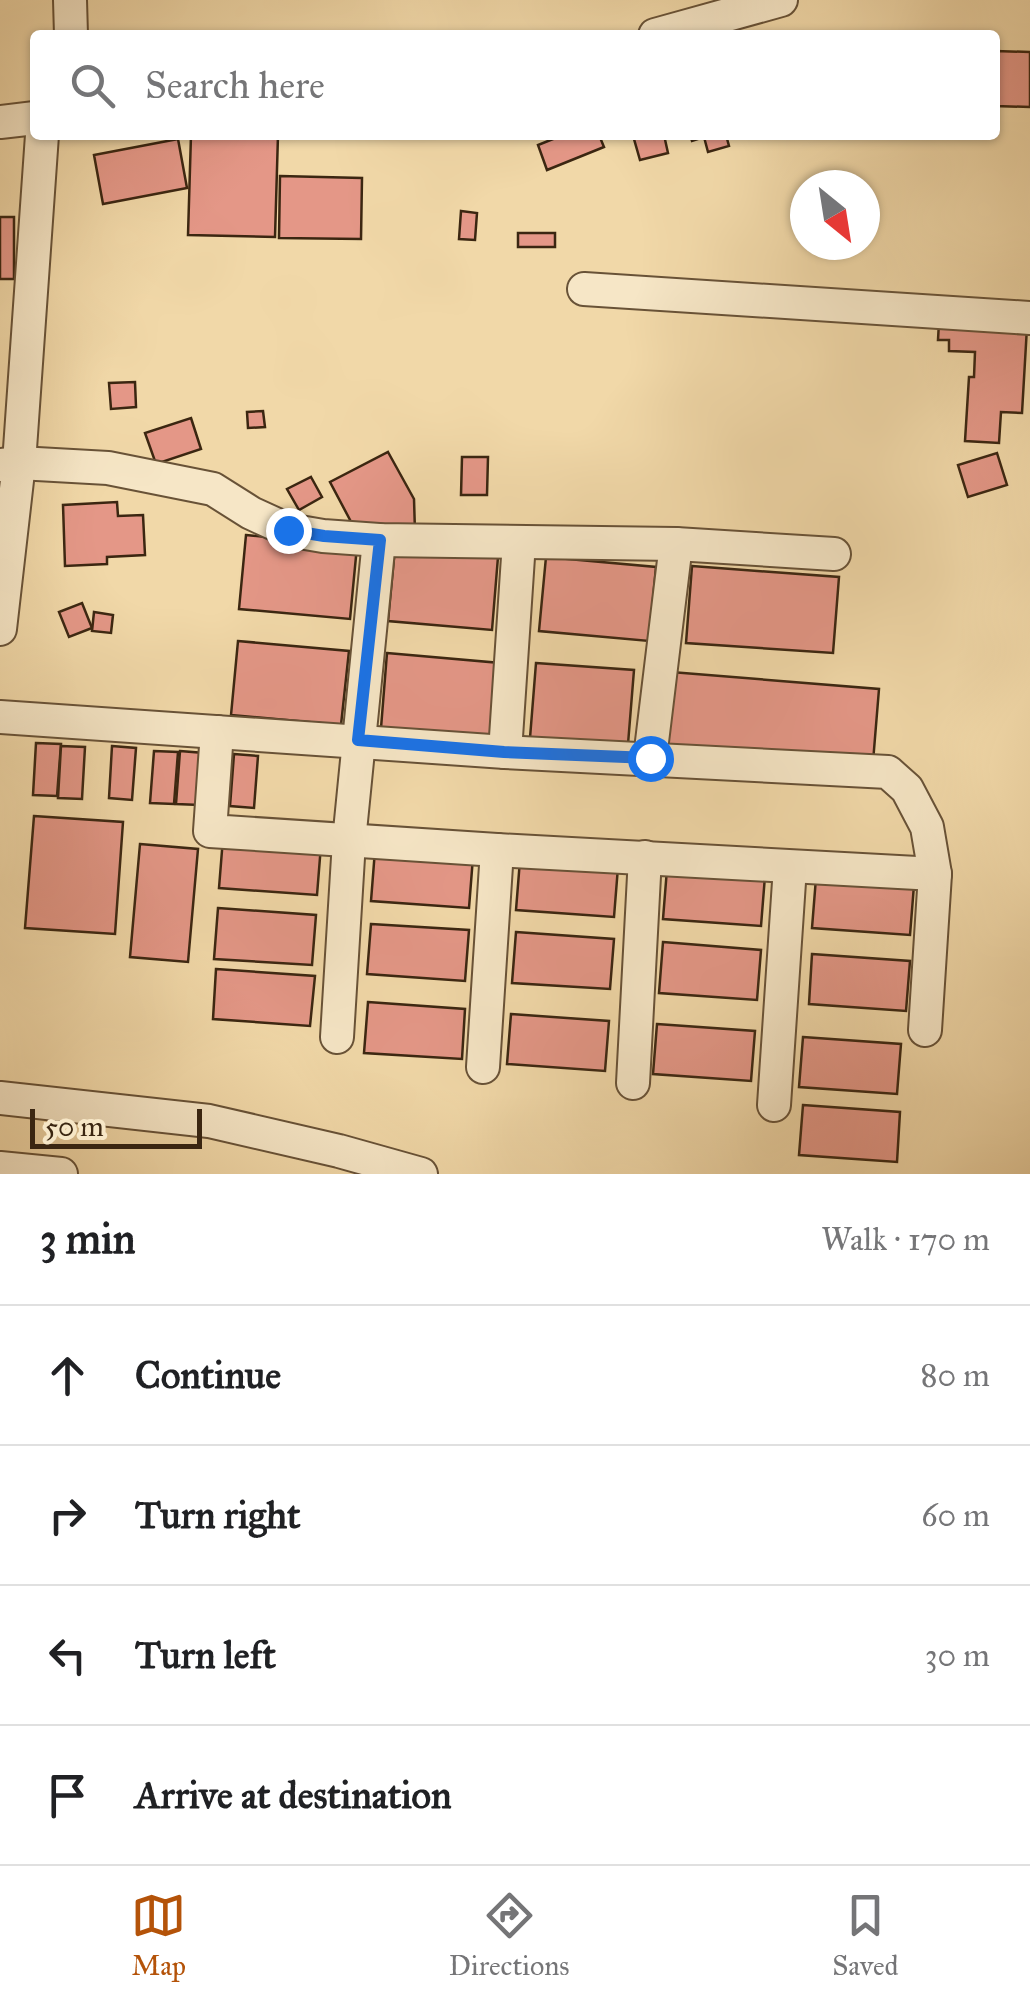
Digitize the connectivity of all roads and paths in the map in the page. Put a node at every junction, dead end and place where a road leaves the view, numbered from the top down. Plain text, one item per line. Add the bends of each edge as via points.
1 (70, 0) edge
2 (780, 0) edge
3 (688, 13) edge
4 (71, 30) edge
5 (662, 30) edge
6 (30, 119) edge
7 (0, 122) edge
8 (41, 140) edge
9 (584, 289) dead end
10 (1030, 318) edge
11 (14, 340) edge
12 (9, 464) edge
13 (380, 540) junction
14 (518, 542) junction
15 (676, 544) junction
16 (834, 554) dead end
17 (0, 629) edge
18 (0, 717) edge
19 (217, 732) junction
20 (358, 740) junction
21 (504, 752) junction
22 (650, 758) junction
23 (349, 840) junction
24 (497, 850) junction
25 (645, 857) junction
26 (790, 866) junction
27 (934, 874) junction
28 (926, 1030) dead end
29 (337, 1037) dead end
30 (483, 1067) dead end
31 (633, 1083) dead end
32 (0, 1098) edge
33 (774, 1105) dead end
34 (7, 1170) edge
35 (61, 1174) edge
36 (421, 1174) edge

1 - 4 street
2 - 3 street
3 - 5 street
6 - 7 street
8 - 11 street
9 - 10 street
11 - 12 street
12 - 13 street via 108,468 213,488 288,530
12 - 17 street
13 - 14 street
13 - 20 street
14 - 15 street
14 - 21 street
15 - 16 street
15 - 22 street
18 - 19 street
19 - 20 street
19 - 23 street via 210,831
20 - 21 street
20 - 23 street
21 - 22 street
22 - 27 street via 888,772 907,789 927,827
23 - 24 street
23 - 29 street
24 - 25 street
24 - 30 street
25 - 26 street
25 - 31 street
26 - 27 street
26 - 33 street
27 - 28 street
32 - 36 street via 209,1120
34 - 35 street

